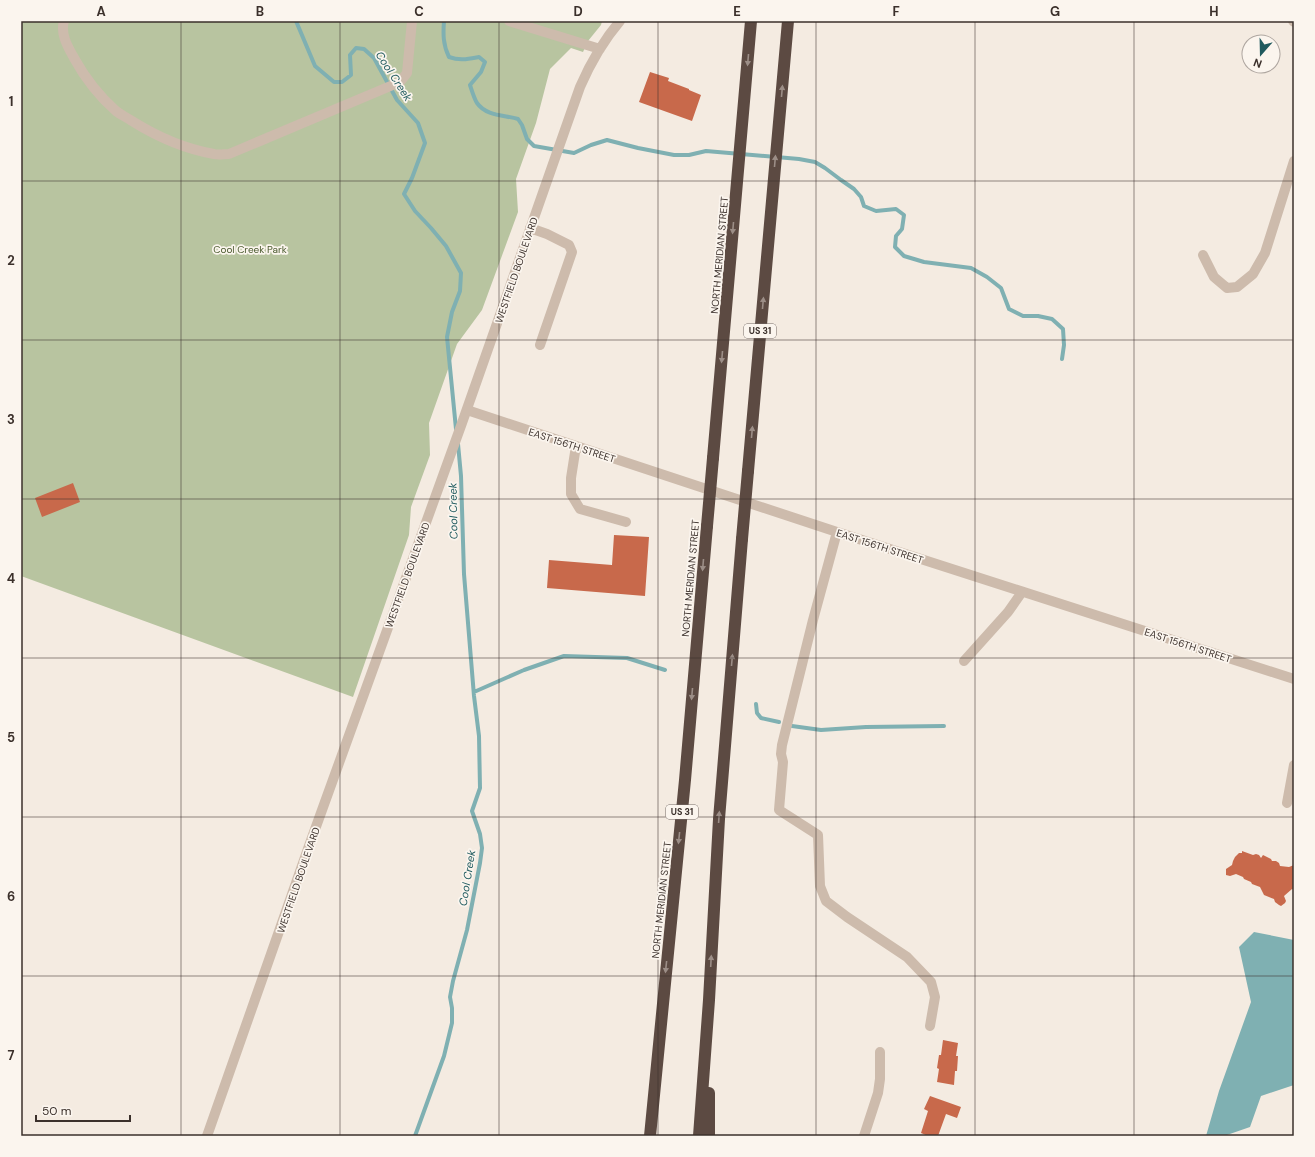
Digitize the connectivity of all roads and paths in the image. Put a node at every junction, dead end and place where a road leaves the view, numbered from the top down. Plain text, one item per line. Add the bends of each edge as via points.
1 (64, 21) edge
2 (412, 21) edge
3 (509, 21) edge
4 (620, 21) edge
5 (751, 21) edge
6 (788, 21) edge
7 (600, 49) junction
8 (1294, 161) edge
9 (530, 228) junction
10 (1203, 255) dead end
11 (540, 345) dead end
12 (467, 410) junction
13 (576, 446) junction
14 (626, 522) dead end
15 (837, 532) junction
16 (1022, 592) junction
17 (964, 661) dead end
18 (1294, 680) edge
19 (1294, 765) edge
20 (1287, 804) dead end
21 (709, 1000) junction
22 (930, 1026) dead end
23 (880, 1052) dead end
24 (207, 1136) edge
25 (649, 1136) edge
26 (699, 1136) edge
27 (710, 1136) edge
28 (864, 1136) edge

1 - 2 street via 62,28 67,46 78,66 94,88 117,112 171,141 195,150 229,154 400,82 407,73
3 - 7 street
4 - 7 street, WESTFIELD BOULEVARD
5 -> 25 highway, NORTH MERIDIAN STREET / US 31, bridge via 684,788
21 -> 6 highway, US 31, bridge via 719,818
7 - 9 street, WESTFIELD BOULEVARD via 585,75
8 - 10 street via 1265,253 1253,274 1237,287 1227,288 1214,278
9 - 11 street via 569,244 572,252
9 - 12 street, WESTFIELD BOULEVARD
12 - 13 street, EAST 156TH STREET
12 - 24 street, WESTFIELD BOULEVARD
13 - 14 street via 571,494 580,509
13 - 15 street, EAST 156TH STREET
15 - 16 street, EAST 156TH STREET
15 - 22 street via 782,745 779,810 818,835 820,886 826,901 907,957 931,982 935,996
16 - 17 street via 1008,612
16 - 18 street, EAST 156TH STREET
19 - 20 street
21 - 26 highway, US 31
21 - 27 highway
23 - 28 street via 878,1094

